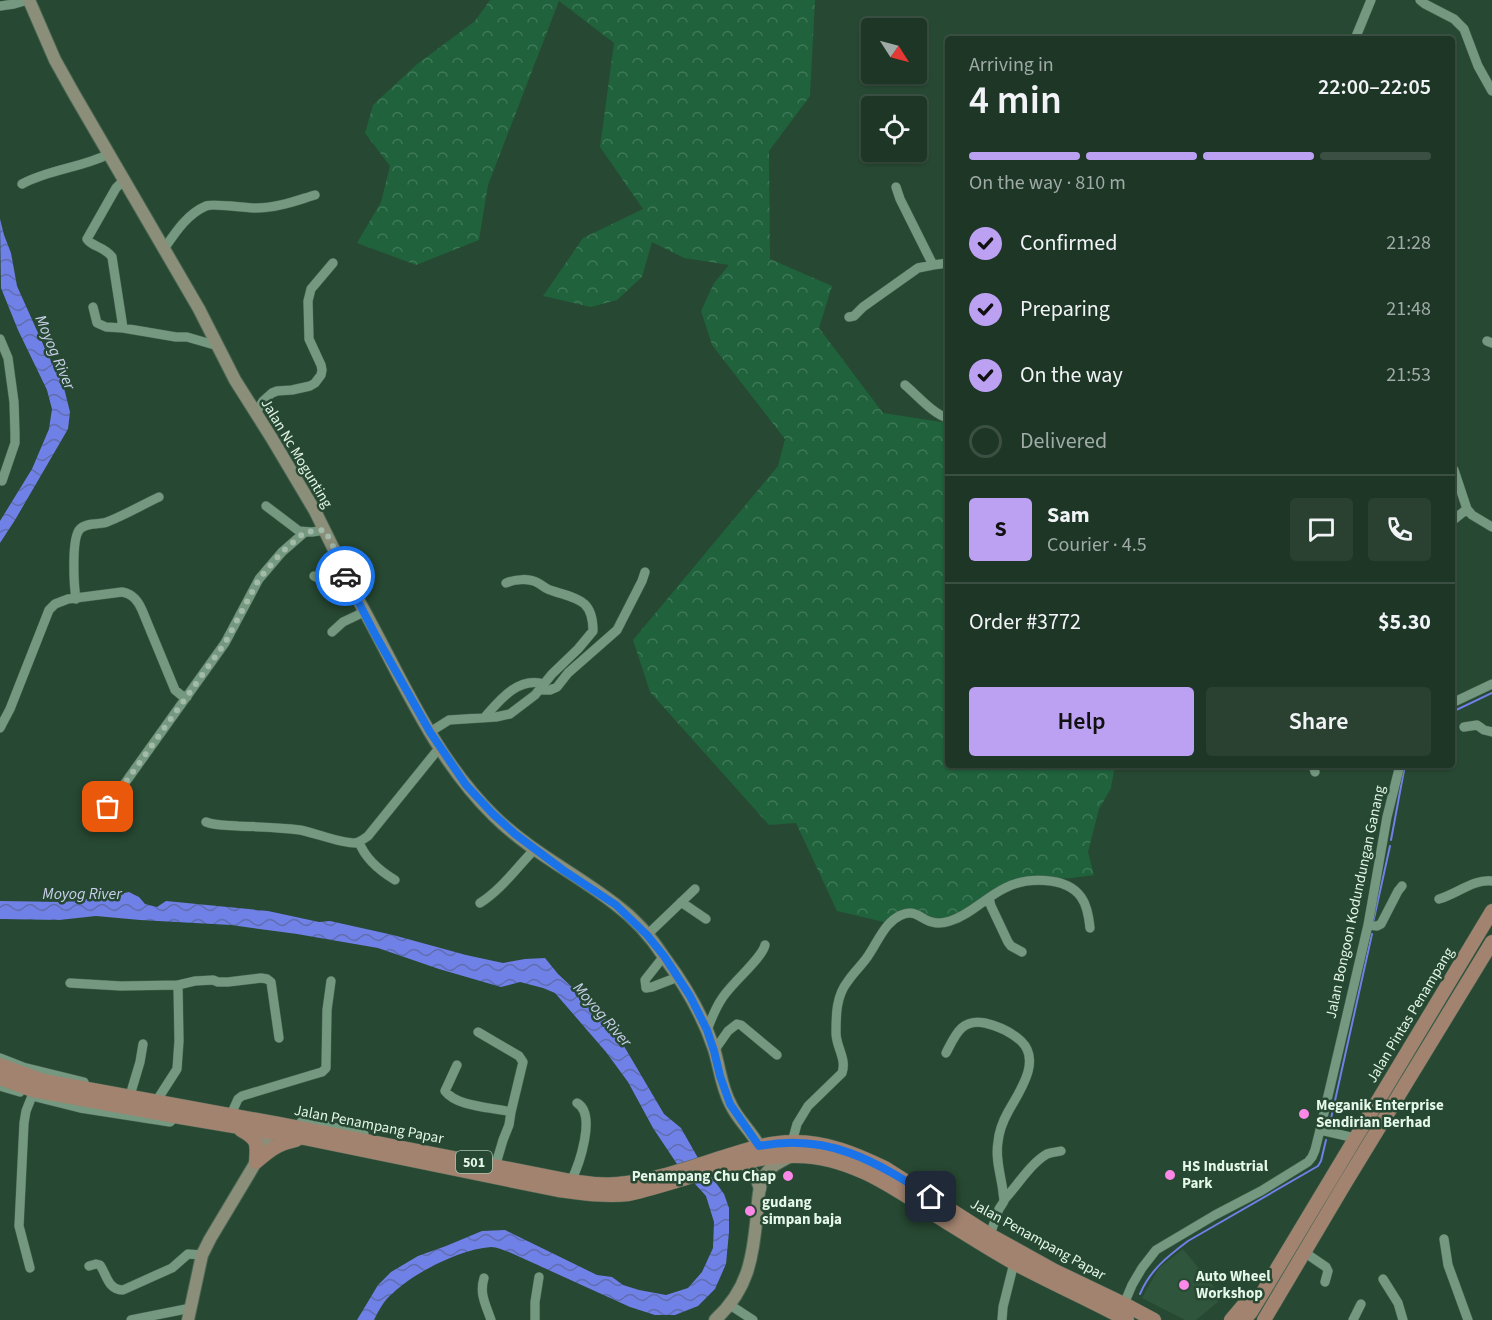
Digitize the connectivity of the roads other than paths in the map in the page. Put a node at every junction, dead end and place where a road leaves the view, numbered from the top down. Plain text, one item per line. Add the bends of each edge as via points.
1 (29, 0) edge
2 (1371, 0) edge
3 (1420, 0) edge
4 (0, 6) edge
5 (1356, 36) edge
6 (1492, 92) edge
7 (109, 154) junction
8 (125, 179) junction
9 (22, 184) dead end
10 (896, 187) dead end
11 (315, 195) dead end
12 (164, 249) junction
13 (333, 263) dead end
14 (945, 263) edge
15 (933, 265) junction
16 (93, 307) dead end
17 (849, 317) dead end
18 (123, 328) junction
19 (0, 339) edge
20 (218, 346) junction
21 (905, 385) dead end
22 (256, 413) junction
23 (945, 417) edge
24 (1455, 473) edge
25 (3, 481) dead end
26 (159, 497) dead end
27 (266, 506) dead end
28 (1467, 508) junction
29 (1455, 518) edge
30 (1492, 527) edge
31 (325, 530) junction
32 (305, 532) junction
33 (645, 572) dead end
34 (314, 576) dead end
35 (347, 580) junction
36 (506, 583) dead end
37 (76, 599) junction
38 (364, 612) junction
39 (332, 632) dead end
40 (1492, 684) edge
41 (542, 687) junction
42 (187, 697) junction
43 (1455, 702) edge
44 (484, 718) junction
45 (1464, 727) dead end
46 (0, 728) edge
47 (430, 732) junction
48 (1492, 732) edge
49 (440, 747) junction
50 (1399, 768) edge
51 (206, 822) dead end
52 (95, 825) dead end
53 (359, 842) junction
54 (535, 849) junction
55 (395, 880) dead end
56 (1492, 881) edge
57 (1402, 886) dead end
58 (695, 889) dead end
59 (989, 898) junction
60 (1439, 899) dead end
61 (480, 903) dead end
62 (681, 903) junction
63 (1492, 911) edge
64 (706, 919) dead end
65 (1368, 925) junction
66 (1090, 928) dead end
67 (647, 935) junction
68 (1492, 942) edge
69 (765, 945) dead end
70 (1022, 952) dead end
71 (664, 956) junction
72 (678, 976) junction
73 (331, 981) dead end
74 (70, 983) dead end
75 (178, 985) junction
76 (707, 1030) junction
77 (478, 1032) dead end
78 (279, 1038) dead end
79 (143, 1044) dead end
80 (714, 1051) junction
81 (946, 1053) dead end
82 (777, 1055) dead end
83 (0, 1058) edge
84 (0, 1065) edge
85 (457, 1065) dead end
86 (0, 1078) edge
87 (0, 1086) edge
88 (131, 1092) junction
89 (32, 1096) junction
90 (159, 1097) junction
91 (577, 1103) dead end
92 (233, 1110) junction
93 (511, 1112) junction
94 (176, 1116) junction
95 (236, 1127) junction
96 (273, 1128) junction
97 (1320, 1130) junction
98 (304, 1138) junction
99 (1355, 1138) junction
100 (380, 1143) junction
101 (759, 1146) junction
102 (792, 1149) junction
103 (1061, 1151) dead end
104 (727, 1161) junction
105 (256, 1162) junction
106 (744, 1163) junction
107 (495, 1167) junction
108 (672, 1178) junction
109 (571, 1181) junction
110 (760, 1189) junction
111 (1004, 1200) junction
112 (990, 1234) junction
113 (1443, 1239) dead end
114 (1304, 1252) junction
115 (202, 1256) junction
116 (1014, 1263) junction
117 (89, 1266) dead end
118 (30, 1269) dead end
119 (539, 1277) dead end
120 (484, 1278) dead end
121 (1383, 1279) dead end
122 (1325, 1282) dead end
123 (1266, 1287) junction
124 (1124, 1304) junction
125 (1361, 1304) dead end
126 (730, 1305) junction
127 (189, 1314) edge
128 (130, 1320) edge
129 (491, 1320) edge
130 (535, 1320) edge
131 (715, 1320) edge
132 (753, 1320) edge
133 (1002, 1320) edge
134 (1128, 1320) edge
135 (1154, 1320) edge
136 (1231, 1320) edge
137 (1244, 1320) edge
138 (1264, 1320) edge
139 (1353, 1320) edge
140 (1403, 1320) edge
141 (1468, 1320) edge

1 - 4 street
1 - 7 street, Jalan Nc Mogunting via 56,60
2 - 5 street
3 - 6 street via 1464,29
7 - 8 street, Jalan Nc Mogunting
7 - 9 street
8 - 12 street, Jalan Nc Mogunting
8 - 18 street via 87,239 108,250 112,257
10 - 15 street
11 - 12 street via 278,206 240,208 208,204 186,220
12 - 20 street, Jalan Nc Mogunting
13 - 22 street via 311,289 308,301 309,339 321,365 321,375 310,386 272,393
14 - 15 street
15 - 17 street via 918,268
16 - 18 street via 97,323
18 - 20 street via 187,337
19 - 25 street via 8,358 15,434
20 - 22 street, Jalan Nc Mogunting
21 - 23 street
22 - 31 street, Jalan Nc Mogunting
24 - 28 street
26 - 37 street via 79,530
27 - 32 street
28 - 29 street
28 - 30 street
31 - 32 street
31 - 35 street, Jalan Nc Mogunting
32 - 42 street via 259,579 225,643
33 - 41 street via 617,630 557,687
34 - 35 street via 327,583
35 - 38 street, Jalan Nc Mogunting
36 - 41 street via 536,581 582,602 592,616 593,631
37 - 42 street via 122,592 135,599 175,690
37 - 46 street via 61,601 49,610
38 - 39 street
38 - 47 street, Jalan Nc Mogunting
40 - 43 street
41 - 44 street via 510,714
41 - 44 street via 531,682 517,687
42 - 52 street
44 - 47 street via 449,720
45 - 48 street via 1477,725
47 - 49 street, Jalan Nc Mogunting
49 - 53 street
49 - 54 street, Jalan Nc Mogunting via 459,776 493,814
50 - 65 street, Jalan Bongoon Kodundungan Ganang
51 - 53 street via 286,828
53 - 55 street via 373,862
54 - 61 street
54 - 67 street, Jalan Nc Mogunting via 616,905
56 - 60 street via 1478,882
57 - 65 street via 1381,924
58 - 62 street
59 - 66 street via 1025,881 1066,885 1083,900
59 - 70 street via 1008,942
59 - 102 street via 941,923 913,912 889,924 838,1000 836,1035 843,1058 842,1073 808,1106 796,1124
62 - 64 street
62 - 67 street
63 - 99 main road, Jalan Pintas Penampang
65 - 97 street, Jalan Bongoon Kodundungan Ganang
67 - 71 street, Jalan Nc Mogunting
68 - 114 main road, Jalan Pintas Penampang
69 - 76 street via 720,1000
71 - 72 street, Jalan Nc Mogunting
71 - 72 street via 645,980 646,988
72 - 76 street, Jalan Nc Mogunting
73 - 92 street via 326,1068 242,1096
74 - 75 street
75 - 78 street via 267,979 271,982
75 - 90 street via 177,1069
76 - 80 street, Jalan Nc Mogunting
77 - 93 street via 523,1062
79 - 88 street
80 - 82 street via 737,1024
80 - 101 street, Jalan Nc Mogunting via 730,1104
81 - 111 street via 959,1030 979,1023 1009,1032 1029,1052 1027,1076 1007,1113 998,1142
83 - 88 street
84 - 96 main road, Jalan Penampang Papar / 501 via 44,1081
85 - 93 street via 445,1090 450,1097
86 - 94 main road, Jalan Penampang Papar / 501 via 32,1090
87 - 89 street
88 - 90 street
89 - 94 street via 171,1122
89 - 118 street via 24,1123 19,1216
90 - 92 street
91 - 109 street via 584,1110 585,1138
92 - 100 street via 340,1129
93 - 107 street
94 - 95 main road, Jalan Penampang Papar / 501
95 - 96 main road, Jalan Penampang Papar / 501
95 - 105 main road via 255,1140
96 - 98 main road, Jalan Penampang Papar / 501
96 - 100 main road, Jalan Penampang Papar / 501
96 - 105 street
97 - 99 street
97 - 124 street, Jalan Bongoon Kodundungan Ganang via 1308,1162 1156,1250
98 - 105 main road via 277,1146
98 - 108 main road, Jalan Penampang Papar / 501 via 594,1195 629,1194
99 - 123 main road, Jalan Pintas Penampang
100 - 107 main road, Jalan Penampang Papar / 501
101 - 102 main road, Jalan Penampang Papar / 501
101 - 104 main road, Jalan Penampang Papar / 501
102 - 106 main road, Jalan Penampang Papar / 501
102 - 110 street via 765,1175
102 - 112 main road, Jalan Penampang Papar / 501 via 813,1143 866,1159
102 - 116 main road, Jalan Penampang Papar / 501 via 840,1163 891,1185
103 - 111 street via 1044,1156
104 - 106 main road, Jalan Penampang Papar / 501
104 - 108 main road, Jalan Penampang Papar / 501
105 - 115 street
106 - 110 street
107 - 109 main road, Jalan Penampang Papar / 501
108 - 109 main road, Jalan Penampang Papar / 501 via 615,1185
110 - 126 street via 747,1273
111 - 112 street
112 - 124 main road, Jalan Penampang Papar / 501
113 - 141 street
114 - 122 street via 1326,1268
114 - 138 main road, Jalan Pintas Penampang
115 - 117 street via 188,1254 172,1268 123,1290 112,1287 100,1265
115 - 127 street
116 - 133 street
116 - 134 main road, Jalan Penampang Papar / 501
119 - 130 street
120 - 129 street via 483,1301
121 - 140 street
123 - 136 main road via 1257,1289
123 - 137 main road, Jalan Pintas Penampang
124 - 135 main road, Jalan Penampang Papar / 501
125 - 139 street
126 - 131 street
126 - 132 street
127 - 128 street

